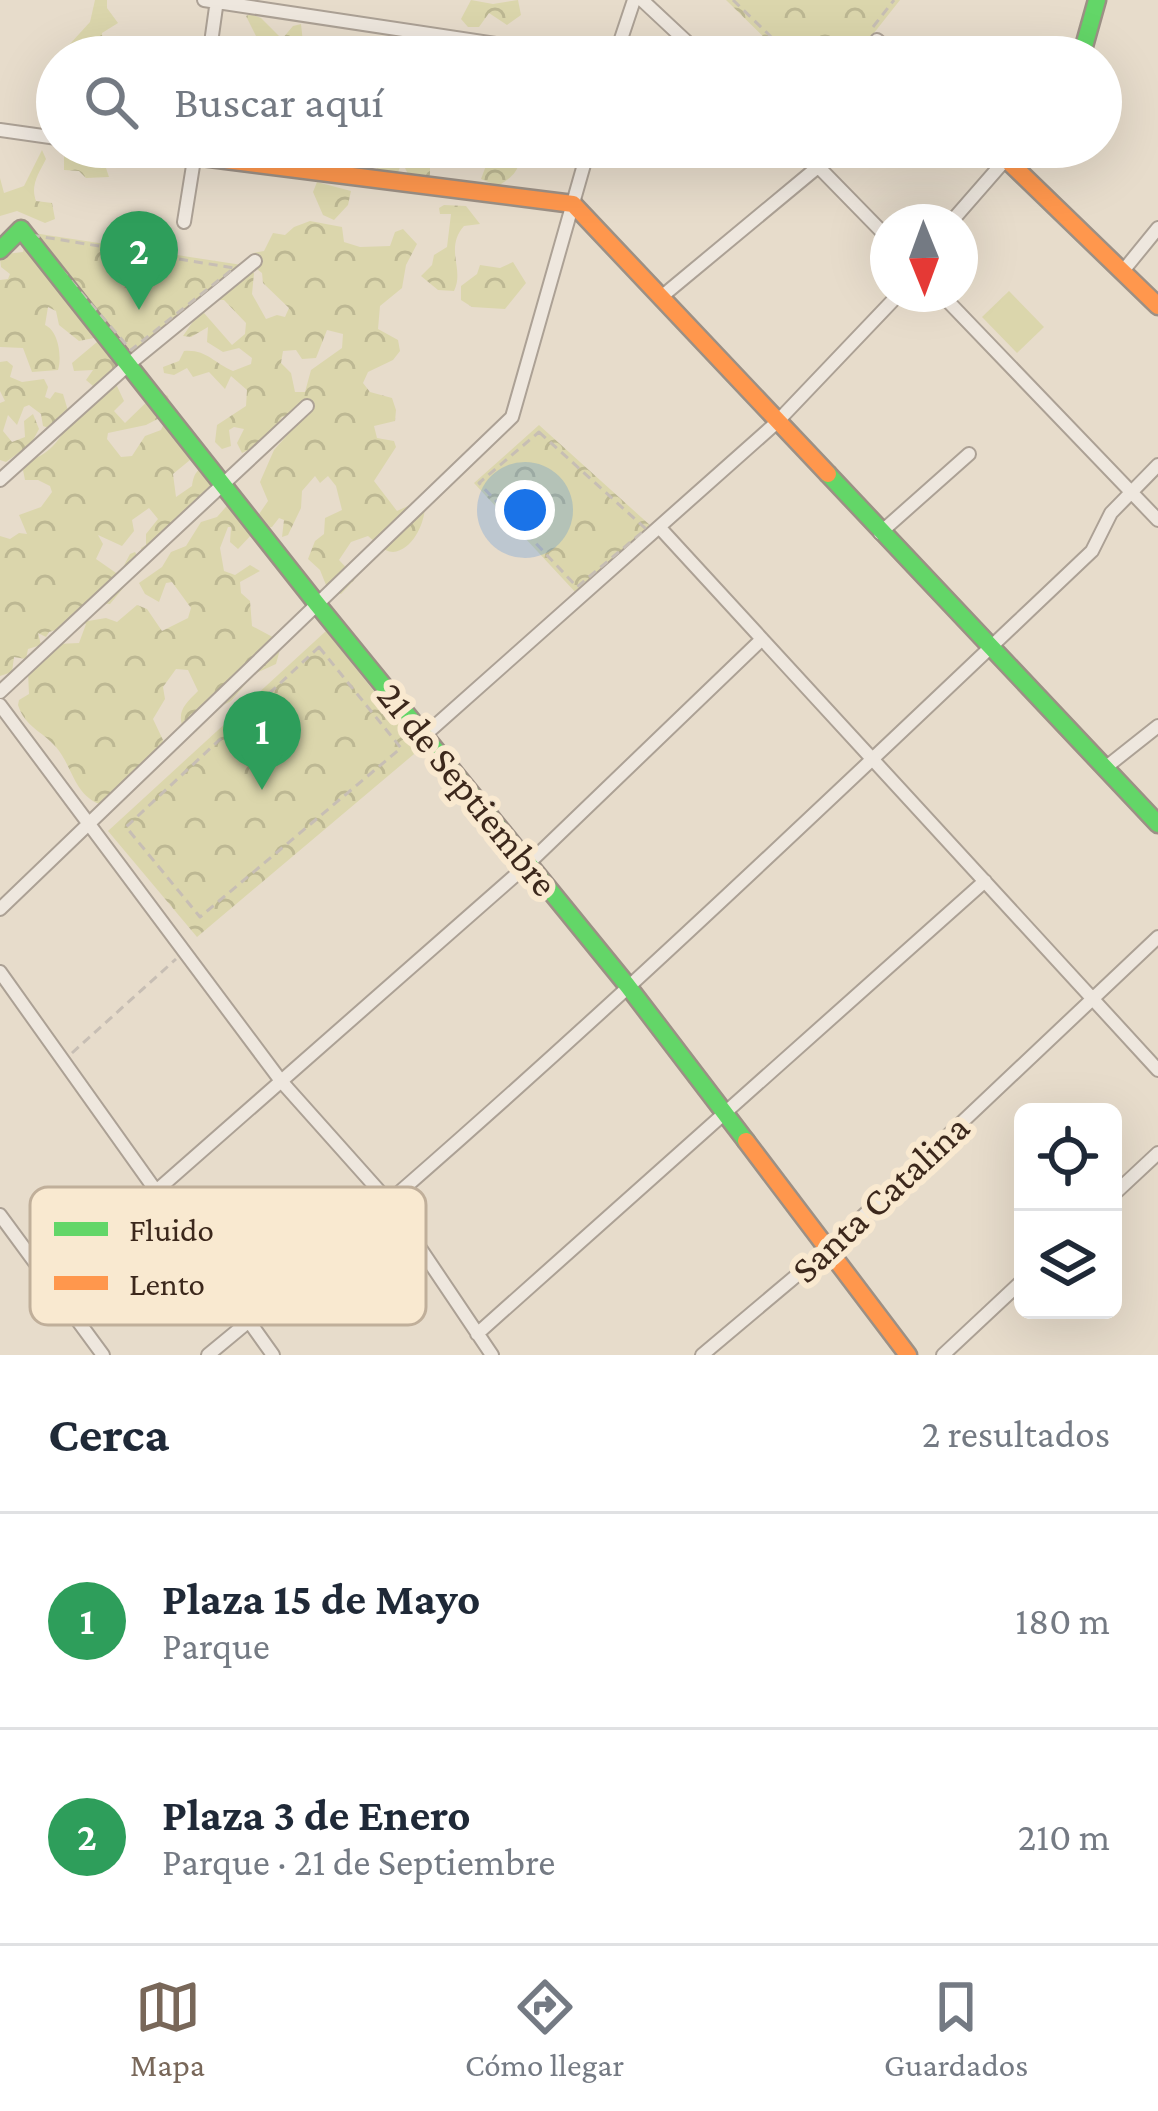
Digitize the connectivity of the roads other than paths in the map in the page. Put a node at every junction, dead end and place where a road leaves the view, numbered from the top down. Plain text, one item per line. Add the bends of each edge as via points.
1 (638, 0) edge
2 (1097, 0) edge
3 (213, 1) edge
4 (210, 36) edge
5 (444, 36) edge
6 (623, 36) edge
7 (679, 36) edge
8 (1087, 36) edge
9 (0, 130) edge
10 (36, 135) edge
11 (192, 168) edge
12 (311, 168) edge
13 (584, 168) edge
14 (817, 168) edge
15 (821, 168) edge
16 (992, 168) edge
17 (1022, 168) edge
18 (573, 204) junction
19 (965, 204) edge
20 (870, 219) edge
21 (184, 222) dead end
22 (1158, 228) edge
23 (0, 250) edge
24 (255, 261) dead end
25 (1123, 271) junction
26 (660, 298) junction
27 (1158, 306) edge
28 (882, 312) edge
29 (957, 312) edge
30 (129, 364) junction
31 (308, 406) dead end
32 (776, 423) junction
33 (969, 454) dead end
34 (1158, 465) edge
35 (0, 480) edge
36 (221, 482) junction
37 (1132, 493) junction
38 (1158, 520) edge
39 (653, 528) junction
40 (880, 533) junction
41 (316, 604) junction
42 (762, 639) junction
43 (990, 648) junction
44 (0, 692) edge
45 (0, 705) edge
46 (1158, 725) edge
47 (426, 734) junction
48 (873, 759) junction
49 (1105, 768) junction
50 (87, 823) junction
51 (1158, 824) edge
52 (527, 866) junction
53 (985, 881) junction
54 (0, 909) edge
55 (1158, 937) edge
56 (0, 972) edge
57 (627, 985) junction
58 (1093, 999) junction
59 (1158, 1070) edge
60 (280, 1081) junction
61 (725, 1113) junction
62 (1158, 1153) edge
63 (151, 1187) edge
64 (161, 1187) edge
65 (375, 1187) edge
66 (405, 1187) edge
67 (1122, 1187) edge
68 (0, 1214) edge
69 (828, 1250) junction
70 (30, 1256) edge
71 (426, 1258) edge
72 (1014, 1288) edge
73 (81, 1325) edge
74 (244, 1325) edge
75 (250, 1325) edge
76 (477, 1334) junction
77 (103, 1355) edge
78 (208, 1355) edge
79 (273, 1355) edge
80 (492, 1355) edge
81 (702, 1355) edge
82 (908, 1355) edge
83 (943, 1355) edge

1 - 6 street
1 - 7 street
2 - 8 street
3 - 4 street
3 - 5 street
9 - 10 street
11 - 21 street
12 - 18 street
13 - 18 street
14 - 26 street
15 - 20 street
16 - 19 street
17 - 25 street
18 - 26 street
18 - 41 street via 512,417
22 - 25 street
23 - 30 street, 21 de Septiembre via 21,230
24 - 30 street
25 - 27 street
26 - 32 street
28 - 32 street
29 - 37 street
30 - 35 street
30 - 36 street, 21 de Septiembre
31 - 36 street
32 - 39 street
32 - 40 street
33 - 40 street
34 - 37 street
36 - 41 street, 21 de Septiembre
36 - 44 street
37 - 38 street
37 - 43 street via 1092,551
39 - 42 street
39 - 47 street
40 - 43 street
41 - 47 street, 21 de Septiembre
41 - 50 street
42 - 48 street
42 - 52 street
43 - 48 street
43 - 49 street
45 - 50 street
46 - 49 street
47 - 52 street, 21 de Septiembre
48 - 53 street
48 - 57 street
49 - 51 street
50 - 54 street
50 - 60 street
52 - 57 street, 21 de Septiembre
52 - 60 street
53 - 58 street
53 - 61 street
55 - 58 street, Santa Catalina
56 - 63 street
57 - 61 street, 21 de Septiembre
57 - 66 street
58 - 59 street
58 - 69 street, Santa Catalina
60 - 64 street
60 - 65 street
61 - 69 street, 21 de Septiembre
61 - 76 street
62 - 67 street
68 - 70 street
69 - 81 street, Santa Catalina
69 - 82 street, 21 de Septiembre
71 - 76 street
72 - 83 street
73 - 77 street
74 - 78 street
75 - 79 street
76 - 80 street

